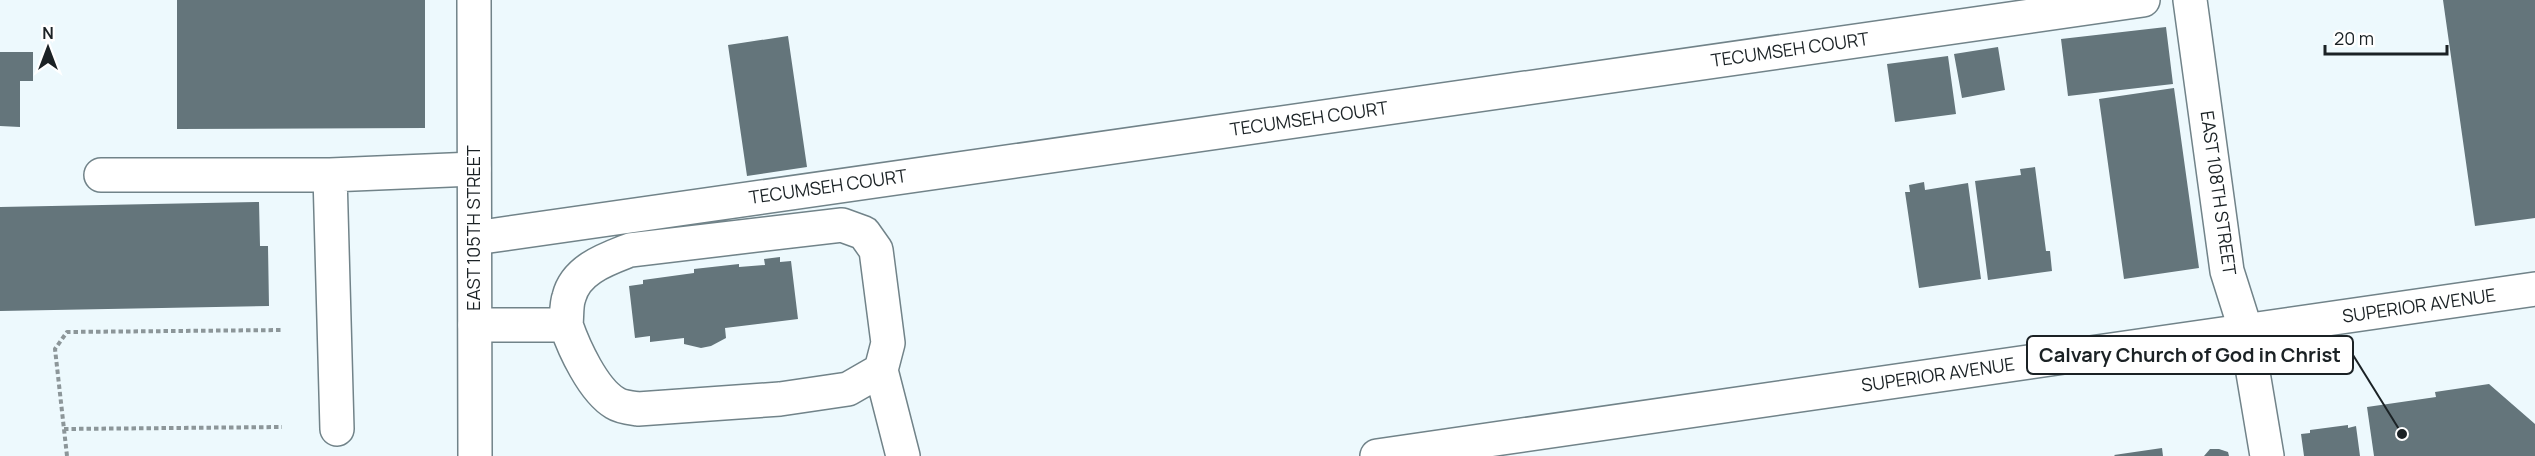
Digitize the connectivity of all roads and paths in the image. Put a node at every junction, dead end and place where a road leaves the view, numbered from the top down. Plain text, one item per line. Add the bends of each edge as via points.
1 (474, 0) edge
2 (2143, 0) edge
3 (2190, 0) edge
4 (474, 169) junction
5 (101, 175) dead end
6 (330, 175) junction
7 (475, 238) junction
8 (2535, 289) edge
9 (475, 325) junction
10 (566, 325) junction
11 (282, 330) dead end
12 (2246, 331) junction
13 (881, 370) junction
14 (282, 427) dead end
15 (64, 429) junction
16 (336, 429) dead end
17 (67, 456) edge
18 (475, 456) edge
19 (903, 456) edge
20 (1377, 456) edge
21 (2266, 456) edge

1 - 4 main road, EAST 105TH STREET
2 - 7 main road, TECUMSEH COURT
3 - 12 main road, EAST 108TH STREET via 2227,271
4 - 6 main road
4 - 7 main road, EAST 105TH STREET
5 - 6 main road
6 - 16 main road
7 - 9 main road, EAST 105TH STREET
8 - 12 main road, SUPERIOR AVENUE
9 - 10 main road
9 - 18 main road, EAST 105TH STREET
10 - 13 main road via 582,361 600,388 616,403 638,409 780,399 848,389
10 - 13 main road via 569,296 577,279 600,261 630,250 842,225 864,233 876,250 888,343
11 - 15 path via 67,332 55,349
12 - 20 main road, SUPERIOR AVENUE
12 - 21 main road, EAST 108TH STREET
13 - 19 main road
14 - 15 path
15 - 17 path

